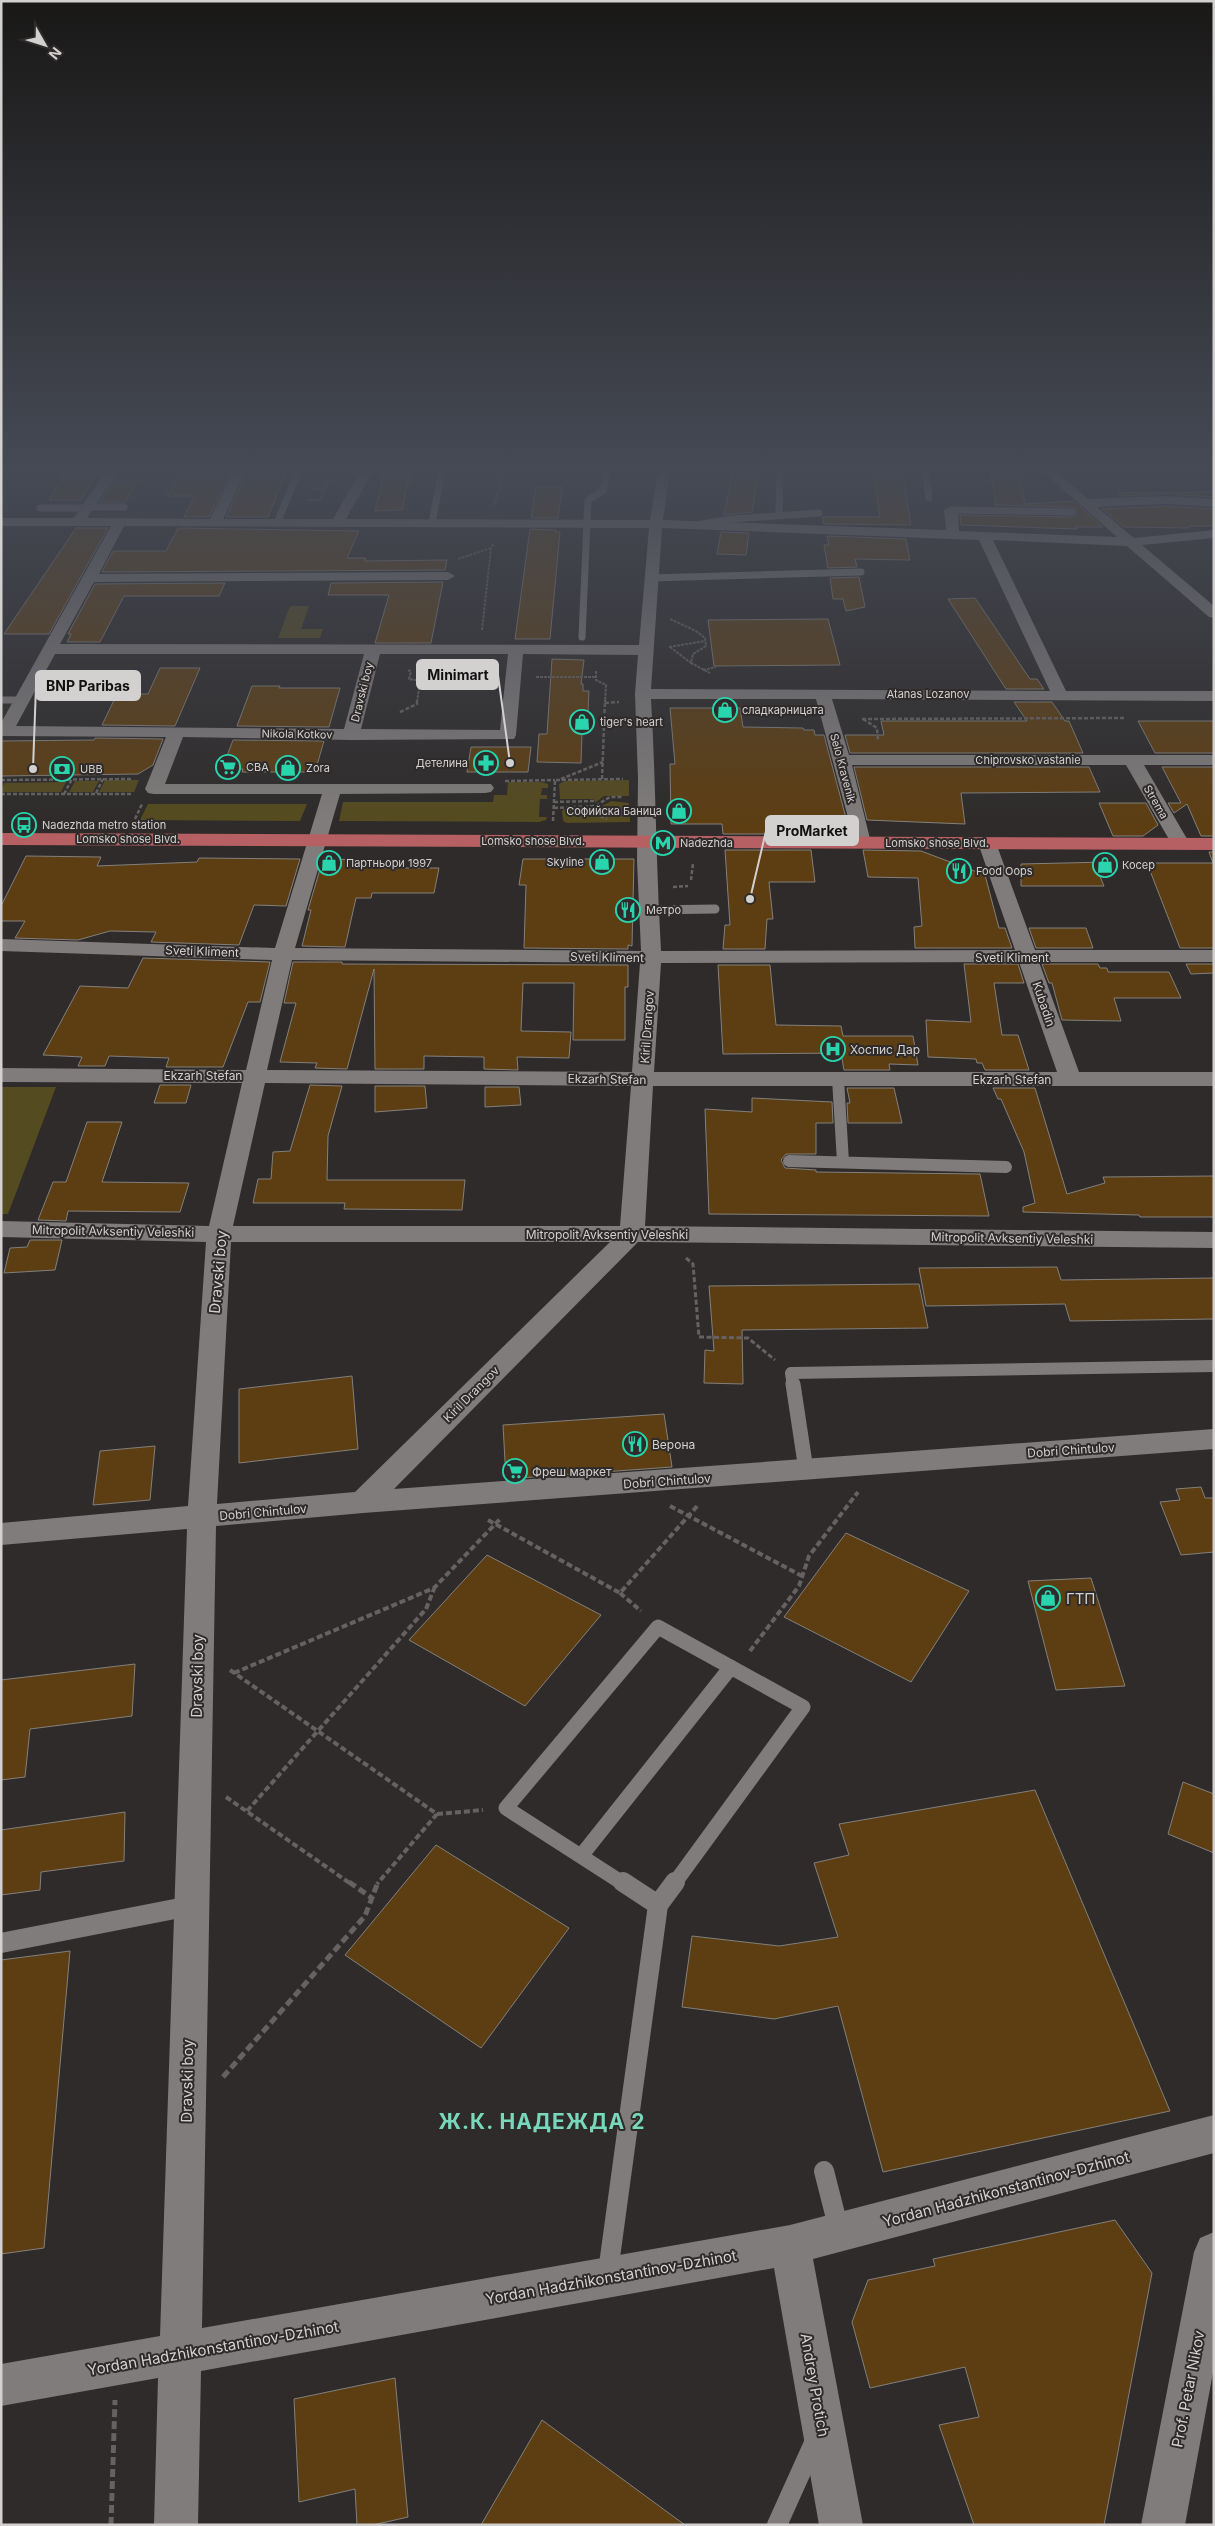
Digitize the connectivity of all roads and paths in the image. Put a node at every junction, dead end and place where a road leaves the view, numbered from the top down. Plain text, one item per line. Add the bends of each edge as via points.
1 (84, 588) edge
2 (487, 588) edge
3 (584, 588) edge
4 (651, 588) edge
5 (1009, 588) edge
6 (1184, 588) edge
7 (648, 612) junction
8 (1214, 614) edge
9 (582, 637) dead end
10 (706, 641) junction
11 (669, 647) junction
12 (51, 649) junction
13 (480, 649) junction
14 (516, 649) junction
15 (373, 650) junction
16 (597, 650) junction
17 (645, 650) junction
18 (691, 663) junction
19 (716, 675) dead end
20 (513, 677) junction
21 (596, 677) junction
22 (643, 694) junction
23 (822, 694) junction
24 (1060, 694) junction
25 (1214, 696) edge
26 (1, 700) edge
27 (22, 700) junction
28 (1132, 718) dead end
29 (3, 731) edge
30 (176, 733) junction
31 (351, 735) junction
32 (842, 760) junction
33 (1132, 760) junction
34 (1214, 760) edge
35 (881, 761) junction
36 (603, 762) junction
37 (72, 779) junction
38 (103, 779) junction
39 (158, 779) junction
40 (602, 779) junction
41 (646, 779) junction
42 (1, 780) edge
43 (555, 780) junction
44 (559, 780) junction
45 (485, 788) joint
46 (332, 790) junction
47 (96, 793) junction
48 (1, 794) edge
49 (64, 794) junction
50 (140, 794) dead end
51 (647, 798) junction
52 (144, 800) dead end
53 (594, 801) dead end
54 (554, 802) junction
55 (577, 807) junction
56 (554, 808) junction
57 (610, 820) dead end
58 (134, 822) dead end
59 (553, 826) dead end
60 (1, 839) edge
61 (319, 840) junction
62 (646, 842) junction
63 (862, 843) junction
64 (987, 843) junction
65 (1181, 844) junction
66 (1214, 844) edge
67 (693, 862) dead end
68 (691, 880) dead end
69 (715, 909) dead end
70 (649, 910) junction
71 (1, 945) edge
72 (283, 954) junction
73 (1214, 956) edge
74 (651, 957) junction
75 (1028, 957) junction
76 (1, 1075) edge
77 (256, 1075) junction
78 (643, 1079) junction
79 (838, 1079) junction
80 (1070, 1079) junction
81 (1214, 1079) edge
82 (789, 1161) dead end
83 (844, 1162) junction
84 (1006, 1167) dead end
85 (1, 1228) edge
86 (219, 1234) junction
87 (644, 1234) junction
88 (1214, 1240) edge
89 (1214, 1366) edge
90 (791, 1374) junction
91 (1214, 1439) edge
92 (878, 1465) junction
93 (806, 1470) junction
94 (723, 1476) junction
95 (628, 1484) junction
96 (527, 1490) junction
97 (446, 1496) junction
98 (363, 1502) junction
99 (688, 1516) junction
100 (202, 1517) junction
101 (496, 1524) junction
102 (1, 1534) edge
103 (802, 1576) junction
104 (434, 1588) junction
105 (198, 1648) junction
106 (733, 1669) junction
107 (234, 1673) junction
108 (197, 1688) junction
109 (318, 1731) junction
110 (195, 1775) junction
111 (506, 1808) junction
112 (247, 1811) junction
113 (437, 1814) junction
114 (581, 1856) junction
115 (372, 1898) junction
116 (658, 1905) junction
117 (191, 1906) junction
118 (1, 1942) edge
119 (186, 2118) junction
120 (1214, 2134) edge
121 (824, 2171) dead end
122 (840, 2233) junction
123 (790, 2246) junction
124 (1214, 2252) edge
125 (607, 2278) junction
126 (179, 2354) junction
127 (116, 2365) junction
128 (1, 2385) edge
129 (822, 2425) junction
130 (177, 2524) edge
131 (111, 2525) edge
132 (777, 2525) edge
133 (841, 2525) edge
134 (1163, 2525) edge

1 - 12 street
2 - 13 path
3 - 9 lane
4 - 7 street, Kiril Drangov
5 - 24 street
6 - 8 street
7 - 10 path via 684,625
7 - 17 street, Kiril Drangov
10 - 11 path
10 - 18 path via 706,646 693,654
11 - 17 path
11 - 18 path
12 - 15 street
12 - 27 street
13 - 14 street
13 - 15 street
14 - 16 street
14 - 20 street, Nikola Kotkov
14 - 31 path via 419,690 417,704
15 - 31 street, Dravski boy
16 - 17 street
16 - 21 path
17 - 22 street, Kiril Drangov
18 - 19 path
20 - 21 path
20 - 31 street, Nikola Kotkov via 508,735
21 - 36 path via 606,685
22 - 23 street, Atanas Lozanov
22 - 41 street, Kiril Drangov
23 - 24 street, Atanas Lozanov
23 - 32 street, Selo Kravenik
24 - 25 street, Atanas Lozanov
26 - 27 lane
27 - 29 street
28 - 35 path via 862,719 877,728
29 - 30 street, Nikola Kotkov
30 - 31 street, Nikola Kotkov
30 - 39 street
32 - 35 street, Chiprovsko vastanie
32 - 63 street, Selo Kravenik
33 - 34 street, Chiprovsko vastanie
33 - 35 street, Chiprovsko vastanie
33 - 65 street, Strema
36 - 40 path
36 - 44 path
37 - 38 path
37 - 42 path
37 - 49 path
38 - 39 path
38 - 47 path
39 - 46 street via 154,789
40 - 41 path
40 - 44 path
41 - 51 street, Kiril Drangov
43 - 44 path
43 - 45 path via 494,781
43 - 54 path
45 - 46 street
46 - 61 street, Dravski boy
47 - 49 path
47 - 50 path
48 - 49 path
51 - 55 path via 610,797 595,806
51 - 62 street, Kiril Drangov
52 - 58 path
53 - 54 path
54 - 56 path
55 - 56 path
55 - 57 path
56 - 59 path
60 - 61 main road, Lomsko shose Blvd.
61 - 62 main road, Lomsko shose Blvd.
61 - 72 street, Dravski boy
62 - 63 main road, Lomsko shose Blvd.
62 - 70 street, Kiril Drangov
63 - 64 main road, Lomsko shose Blvd.
64 - 65 main road, Lomsko shose Blvd.
64 - 75 street, Kubadin
65 - 66 main road, Lomsko shose Blvd.
67 - 68 path
69 - 70 lane
70 - 74 street, Kiril Drangov
71 - 72 street, Sveti Kliment
72 - 74 street, Sveti Kliment
72 - 77 street, Dravski boy
73 - 75 street, Sveti Kliment
74 - 75 street, Sveti Kliment
74 - 78 street, Kiril Drangov
75 - 80 street, Kubadin
76 - 77 street, Ekzarh Stefan
77 - 78 street, Ekzarh Stefan
77 - 86 street, Dravski boy
78 - 79 street, Ekzarh Stefan
78 - 87 street, Kiril Drangov
79 - 80 street, Ekzarh Stefan
79 - 83 lane
80 - 81 street, Ekzarh Stefan
82 - 83 lane
83 - 84 lane
85 - 86 street, Mitropolit Avksentiy Veleshki
86 - 87 street, Mitropolit Avksentiy Veleshki
86 - 100 street, Dravski boy
87 - 88 street, Mitropolit Avksentiy Veleshki
87 - 90 path via 693,1264 699,1337 748,1338
87 - 98 street, Kiril Drangov
89 - 90 lane
90 - 93 lane
91 - 92 street, Dobri Chintulov
92 - 93 street, Dobri Chintulov
92 - 103 path via 809,1556
93 - 94 street, Dobri Chintulov
94 - 95 street, Dobri Chintulov
94 - 99 path
95 - 96 street, Dobri Chintulov
95 - 99 path
96 - 97 street, Dobri Chintulov
96 - 101 path
97 - 98 street, Dobri Chintulov
97 - 101 path
98 - 100 street, Dobri Chintulov
99 - 101 path via 620,1594
99 - 103 path
100 - 102 street, Dobri Chintulov
100 - 105 street, Dravski boy
101 - 104 path
103 - 106 path via 799,1586
104 - 107 path
104 - 109 path via 426,1609
105 - 107 path
105 - 108 street, Dravski boy
106 - 111 lane via 658,1627
106 - 114 lane
106 - 116 lane via 804,1707
107 - 108 path
107 - 109 path
108 - 110 street, Dravski boy
109 - 112 path
109 - 113 path
110 - 112 path
110 - 117 street, Dravski boy
111 - 113 path
111 - 114 lane
112 - 115 path
113 - 115 path via 379,1879
114 - 116 lane
115 - 119 path via 365,1916
116 - 125 lane
117 - 118 lane
117 - 119 street, Dravski boy
119 - 126 street, Dravski boy
120 - 122 street, Yordan Hadzhikonstantinov-Dzhinot
121 - 122 lane
122 - 123 street, Yordan Hadzhikonstantinov-Dzhinot
123 - 125 street, Yordan Hadzhikonstantinov-Dzhinot
123 - 129 street, Andrey Protich
124 - 134 street, Prof. Petar Nikov
125 - 126 street, Yordan Hadzhikonstantinov-Dzhinot
126 - 127 street, Yordan Hadzhikonstantinov-Dzhinot
126 - 130 street, Dravski boy
127 - 128 street, Yordan Hadzhikonstantinov-Dzhinot
127 - 131 path
129 - 132 lane
129 - 133 street, Andrey Protich

